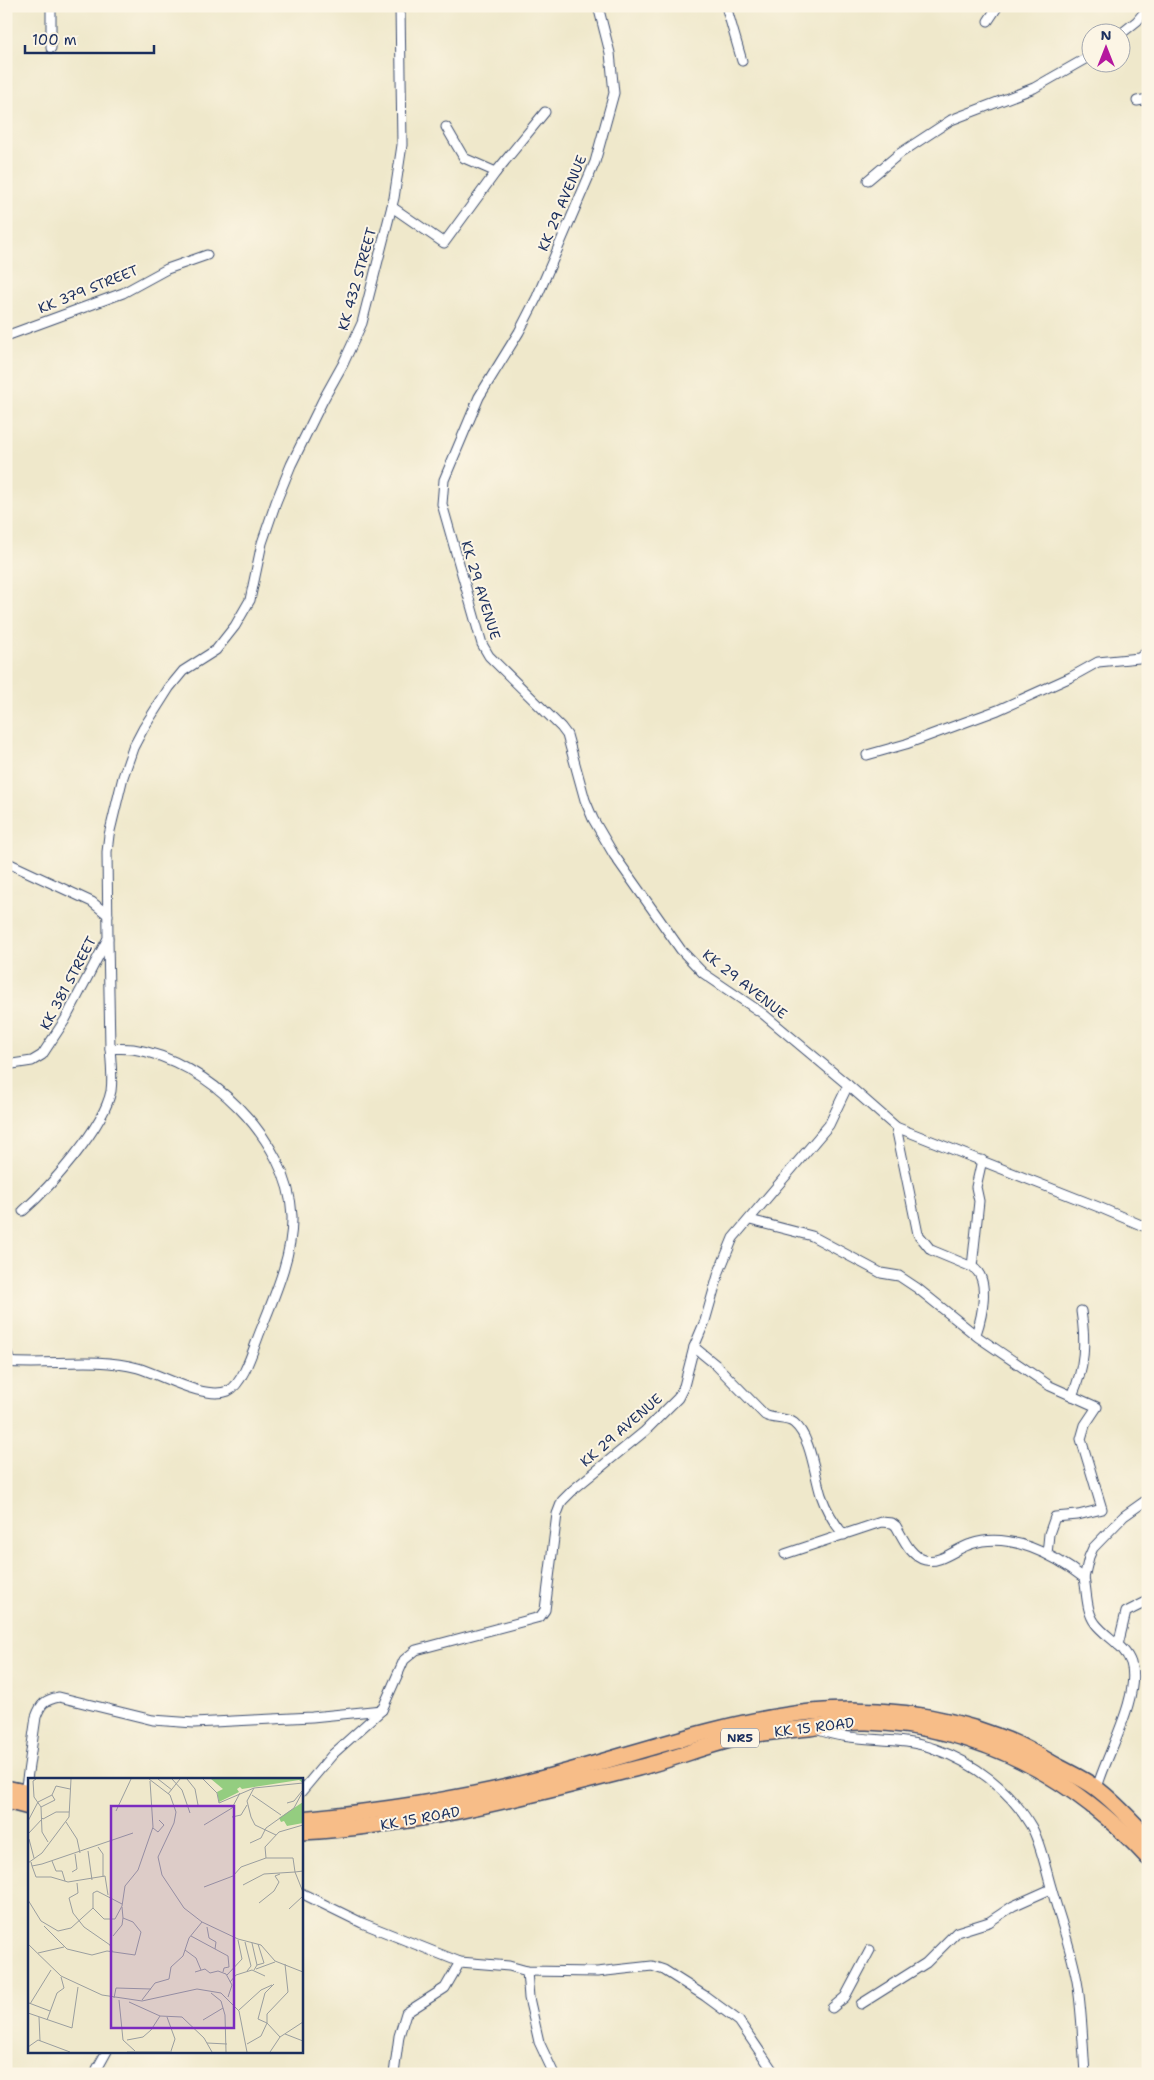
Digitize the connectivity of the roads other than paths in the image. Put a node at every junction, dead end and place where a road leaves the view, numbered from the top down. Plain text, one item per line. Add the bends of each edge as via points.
1 (51, 6) edge
2 (400, 6) edge
3 (598, 6) edge
4 (726, 6) edge
5 (998, 6) edge
6 (1148, 8) edge
7 (988, 21) dead end
8 (1132, 25) edge
9 (51, 48) dead end
10 (742, 61) dead end
11 (1082, 62) edge
12 (1148, 99) edge
13 (1137, 102) dead end
14 (545, 112) dead end
15 (446, 127) dead end
16 (496, 172) junction
17 (868, 180) dead end
18 (392, 207) junction
19 (207, 255) dead end
20 (6, 336) edge
21 (250, 600) joint
22 (1148, 651) edge
23 (867, 755) dead end
24 (6, 862) edge
25 (108, 915) junction
26 (108, 938) junction
27 (110, 1048) junction
28 (6, 1065) edge
29 (848, 1085) junction
30 (896, 1127) junction
31 (982, 1160) junction
32 (23, 1211) dead end
33 (750, 1220) junction
34 (1148, 1228) edge
35 (972, 1267) junction
36 (1081, 1311) dead end
37 (976, 1334) junction
38 (694, 1346) junction
39 (6, 1349) edge
40 (8, 1362) edge
41 (1072, 1396) junction
42 (1148, 1499) edge
43 (844, 1535) junction
44 (785, 1554) dead end
45 (1047, 1554) junction
46 (1084, 1578) junction
47 (1148, 1601) edge
48 (1118, 1645) junction
49 (382, 1710) junction
50 (812, 1727) junction
51 (29, 1778) edge
52 (28, 1783) edge
53 (6, 1788) edge
54 (1097, 1788) junction
55 (302, 1791) edge
56 (26, 1800) edge
57 (6, 1801) edge
58 (302, 1819) edge
59 (302, 1832) edge
60 (1148, 1838) edge
61 (1148, 1858) edge
62 (1051, 1889) junction
63 (302, 1893) edge
64 (870, 1950) dead end
65 (460, 1962) junction
66 (527, 1971) junction
67 (861, 2004) dead end
68 (832, 2008) dead end
69 (106, 2052) edge
70 (96, 2074) edge
71 (394, 2074) edge
72 (554, 2074) edge
73 (775, 2074) edge
74 (1084, 2074) edge

1 - 9 street
2 - 18 street, KK 432 STREET via 402,145
3 - 29 street, KK 29 AVENUE via 610,54 614,93 595,162 537,297 479,397 444,480 442,504 482,644 489,656 567,735 585,800 614,855 682,950 703,973 762,1013
4 - 10 street
5 - 7 street
6 - 8 street
11 - 17 street via 1034,88 951,120 899,154
12 - 13 street
14 - 16 street
15 - 16 street via 464,158
16 - 18 street via 444,243
18 - 21 street, KK 432 STREET via 362,323 291,465 276,502 262,543
19 - 20 street, KK 379 STREET via 167,269 123,293
21 - 25 street, KK 381 STREET via 216,650 183,671 143,728 123,777 109,834
22 - 23 street via 1139,658 1098,662 998,710
24 - 25 street via 92,902
25 - 26 street, KK 381 STREET
26 - 27 street
26 - 28 street, KK 381 STREET via 42,1056
27 - 32 street via 111,1091 102,1114 67,1164
27 - 40 street via 133,1049 179,1065 207,1082 252,1120 284,1176 292,1217 287,1253 273,1301 241,1379 230,1391 198,1390 116,1362
29 - 30 street
29 - 33 street, KK 29 AVENUE via 829,1125
30 - 31 street
30 - 35 street via 918,1234 931,1250
31 - 34 street
31 - 35 street via 976,1187 979,1201
33 - 37 street via 812,1236 881,1273 899,1276
33 - 38 street, KK 29 AVENUE via 733,1238
35 - 37 street via 982,1276 984,1312
36 - 41 street via 1084,1362
37 - 41 street via 1050,1386
38 - 43 street via 765,1415 771,1419 792,1421 796,1425 808,1441 813,1468 832,1521
38 - 49 street, KK 29 AVENUE via 684,1386 672,1404 562,1501 557,1514 543,1615 409,1654
39 - 40 street
41 - 45 street via 1098,1407 1085,1425 1081,1439 1102,1509 1055,1517
42 - 46 street via 1124,1516 1093,1548
43 - 44 street
43 - 45 street via 880,1522 892,1523 912,1551 927,1561 937,1560 984,1540 1011,1543
45 - 46 street
46 - 48 street via 1092,1617
47 - 48 street via 1126,1612
48 - 54 street via 1130,1661 1129,1697 1124,1719
49 - 51 street via 194,1723 152,1720 59,1697 40,1705
49 - 55 street, KK 29 AVENUE via 333,1754
50 - 59 highway, KK 15 ROAD / NR5 via 748,1736 640,1768 443,1815 343,1830
50 - 61 highway, KK 15 ROAD / NR5 via 843,1722 914,1726 1010,1754 1039,1768 1092,1805 1126,1833
50 - 62 street via 841,1737 934,1748 974,1767 1015,1802 1033,1828
52 - 56 street
53 - 56 highway
54 - 58 highway, KK 15 ROAD / NR5 via 1028,1750 965,1725 895,1712 841,1710 778,1717 728,1728 472,1795 378,1812
54 - 60 highway, KK 15 ROAD / NR5
56 - 57 highway
62 - 67 street via 1013,1906 999,1917 957,1932 926,1964
62 - 74 street via 1078,1985
63 - 65 street via 362,1923
64 - 68 street via 845,1997
65 - 66 street via 509,1966
65 - 71 street via 445,1988 406,2013
66 - 72 street via 529,1998 539,2042
66 - 73 street via 597,1972 652,1966 664,1970 739,2021
69 - 70 street

